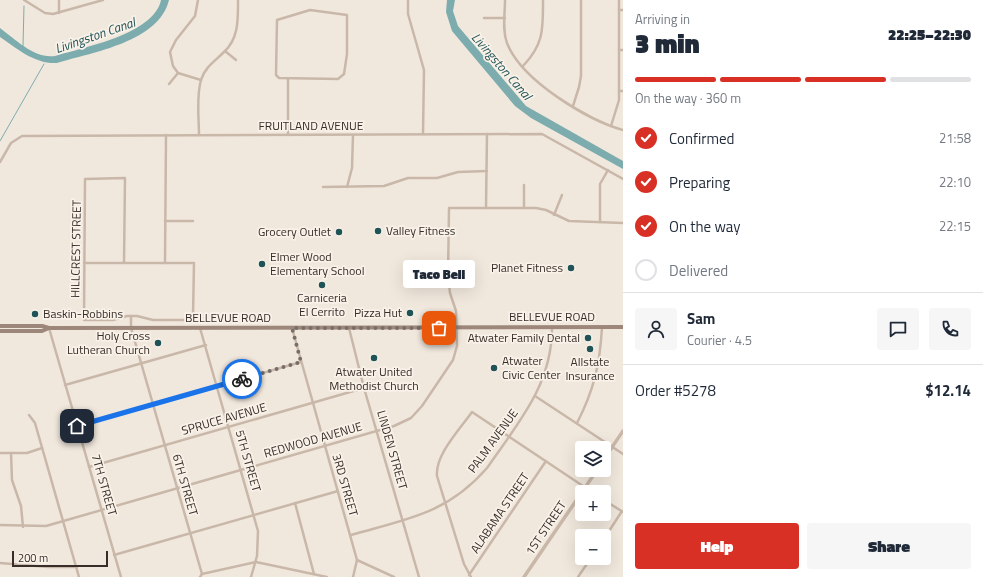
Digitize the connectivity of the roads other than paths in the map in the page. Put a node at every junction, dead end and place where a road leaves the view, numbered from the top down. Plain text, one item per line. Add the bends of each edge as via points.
1 (24, 0) edge
2 (59, 0) edge
3 (103, 0) edge
4 (198, 0) edge
5 (238, 0) edge
6 (408, 0) edge
7 (505, 0) edge
8 (543, 0) edge
9 (581, 0) edge
10 (618, 0) edge
11 (619, 10) junction
12 (623, 10) edge
13 (59, 13) junction
14 (484, 18) dead end
15 (505, 18) junction
16 (619, 50) junction
17 (623, 50) edge
18 (225, 51) junction
19 (236, 60) dead end
20 (523, 66) junction
21 (178, 73) junction
22 (288, 79) junction
23 (201, 80) junction
24 (169, 84) dead end
25 (619, 91) junction
26 (623, 91) edge
27 (572, 106) junction
28 (611, 126) junction
29 (623, 130) edge
30 (423, 134) junction
31 (487, 134) junction
32 (166, 135) junction
33 (288, 135) junction
34 (352, 135) junction
35 (199, 136) junction
36 (0, 162) edge
37 (608, 170) junction
38 (487, 171) junction
39 (623, 179) edge
40 (524, 185) dead end
41 (322, 187) dead end
42 (347, 187) junction
43 (562, 195) dead end
44 (486, 208) junction
45 (524, 208) junction
46 (554, 214) junction
47 (165, 221) junction
48 (193, 221) dead end
49 (600, 222) junction
50 (623, 223) edge
51 (84, 263) junction
52 (124, 263) junction
53 (165, 263) junction
54 (131, 316) junction
55 (0, 326) edge
56 (456, 327) junction
57 (552, 327) junction
58 (602, 327) junction
59 (623, 327) edge
60 (49, 328) junction
61 (131, 328) junction
62 (200, 328) junction
63 (292, 328) junction
64 (349, 328) junction
65 (0, 331) edge
66 (206, 345) junction
67 (301, 362) junction
68 (141, 364) junction
69 (65, 385) junction
70 (217, 386) junction
71 (364, 388) junction
72 (536, 396) junction
73 (313, 403) junction
74 (153, 404) junction
75 (29, 415) dead end
76 (577, 423) junction
77 (77, 426) junction
78 (229, 427) junction
79 (377, 431) junction
80 (623, 431) edge
81 (509, 436) junction
82 (164, 445) junction
83 (325, 446) junction
84 (612, 447) junction
85 (42, 448) junction
86 (0, 453) edge
87 (12, 453) junction
88 (623, 454) edge
89 (546, 461) junction
90 (89, 467) junction
91 (241, 470) junction
92 (582, 485) edge
93 (177, 488) junction
94 (338, 491) junction
95 (575, 502) edge
96 (295, 503) junction
97 (446, 504) junction
98 (611, 504) edge
99 (102, 510) junction
100 (623, 512) edge
101 (254, 515) junction
102 (403, 520) junction
103 (64, 521) junction
104 (0, 525) edge
105 (23, 527) junction
106 (611, 529) edge
107 (189, 533) junction
108 (350, 535) junction
109 (114, 555) junction
110 (357, 560) junction
111 (256, 562) junction
112 (0, 563) edge
113 (586, 565) edge
114 (77, 567) junction
115 (314, 574) junction
116 (201, 575) edge
117 (470, 576) edge
118 (79, 577) edge
119 (121, 577) edge
120 (251, 577) edge
121 (327, 577) edge
122 (353, 577) edge
123 (394, 577) edge
124 (419, 577) edge
125 (524, 577) edge
126 (578, 577) edge

1 - 13 street via 45,13
2 - 13 street
3 - 13 street
4 - 21 street via 198,8 192,22 172,47 171,59
5 - 18 street via 237,29
6 - 30 street via 408,14 424,70
7 - 15 street
8 - 20 street via 541,39 534,54
9 - 27 street via 581,76 580,87
10 - 11 street
11 - 12 street
11 - 16 street
14 - 15 street
15 - 20 street via 506,41
16 - 17 street
16 - 25 street
18 - 19 street
18 - 23 street via 209,64
20 - 27 street via 549,92
21 - 23 street
21 - 24 street
22 - 22 street via 342,77 346,54 346,15 310,10 277,19 277,77
22 - 33 street
23 - 35 street
25 - 26 street
25 - 28 street
27 - 28 street
28 - 29 street
30 - 31 street, FRUITLAND AVENUE
30 - 34 street, FRUITLAND AVENUE
31 - 37 street, FRUITLAND AVENUE via 542,134
31 - 38 street
32 - 35 street, FRUITLAND AVENUE
32 - 36 street, FRUITLAND AVENUE via 22,136 11,143
32 - 47 street
33 - 34 street, FRUITLAND AVENUE
33 - 35 street, FRUITLAND AVENUE
34 - 42 street via 352,168
37 - 39 street, FRUITLAND AVENUE
37 - 49 street via 600,184
38 - 42 street via 458,172 437,178 408,178 384,186
38 - 44 street
40 - 45 street
41 - 42 street
43 - 46 street
44 - 45 street
44 - 56 street, REDWOOD AVENUE via 449,208 448,277 456,311
45 - 46 street via 546,210
46 - 49 street via 570,221
47 - 48 street
47 - 53 street
49 - 50 street
51 - 52 street
51 - 52 street, HILLCREST STREET via 85,179 125,178
51 - 54 street, HILLCREST STREET via 84,320 109,321
52 - 53 street
53 - 54 street via 194,263 193,316 190,320 153,320
54 - 61 street, 6TH STREET
55 - 60 main road, BELLEVUE ROAD
56 - 57 main road, BELLEVUE ROAD
56 - 64 main road, BELLEVUE ROAD
56 - 79 street, REDWOOD AVENUE via 457,346 453,360 422,406 411,418
57 - 58 main road, BELLEVUE ROAD
57 - 72 street, PALM AVENUE via 550,357
58 - 59 main road, BELLEVUE ROAD
58 - 76 street via 595,383
60 - 61 main road, BELLEVUE ROAD
60 - 65 main road, BELLEVUE ROAD via 42,331
60 - 69 street, 7TH STREET
61 - 62 main road, BELLEVUE ROAD
61 - 68 street, 6TH STREET
62 - 63 main road, BELLEVUE ROAD
62 - 66 street, 5TH STREET
63 - 64 main road, BELLEVUE ROAD
63 - 67 street, 3RD STREET
64 - 71 street, LINDEN STREET
66 - 68 street
66 - 70 street, 5TH STREET
67 - 70 street
67 - 73 street, 3RD STREET
68 - 69 street
68 - 74 street, 6TH STREET
69 - 77 street, 7TH STREET
70 - 74 street
70 - 78 street, 5TH STREET
71 - 73 street, SPRUCE AVENUE
71 - 79 street, LINDEN STREET
72 - 76 street
72 - 81 street, PALM AVENUE
73 - 78 street, SPRUCE AVENUE
73 - 83 street, 3RD STREET
74 - 77 street
74 - 82 street, 6TH STREET
75 - 85 street via 35,423
76 - 84 street
77 - 90 street, 7TH STREET
78 - 82 street, SPRUCE AVENUE
78 - 91 street, 5TH STREET
79 - 83 street, REDWOOD AVENUE
79 - 102 street, LINDEN STREET
80 - 84 street
81 - 89 street
81 - 97 street, PALM AVENUE via 478,478
81 - 97 street via 472,412 440,458 437,468
82 - 90 street, SPRUCE AVENUE
82 - 93 street, 6TH STREET
83 - 91 street, REDWOOD AVENUE
83 - 94 street, 3RD STREET
84 - 88 street
85 - 87 street via 33,452
85 - 103 street
86 - 87 street
87 - 105 street via 12,480 21,506
89 - 92 street
89 - 117 street, ALABAMA STREET
90 - 99 street, 7TH STREET
91 - 93 street, REDWOOD AVENUE
91 - 101 street, 5TH STREET
93 - 99 street, REDWOOD AVENUE
93 - 107 street, 6TH STREET
94 - 96 street
94 - 108 street, 3RD STREET
95 - 125 street, 1ST STREET
96 - 101 street
96 - 115 street
97 - 102 street, PALM AVENUE via 429,513
97 - 117 street
98 - 100 street
99 - 103 street, REDWOOD AVENUE
99 - 109 street, 7TH STREET
100 - 106 street
101 - 107 street
101 - 111 street, 5TH STREET via 258,543
102 - 108 street, PALM AVENUE
102 - 124 street, LINDEN STREET
103 - 105 street, REDWOOD AVENUE via 40,527
103 - 114 street
104 - 105 street, REDWOOD AVENUE
107 - 109 street
107 - 116 street, 6TH STREET
108 - 110 street, 3RD STREET
109 - 119 street, 7TH STREET
110 - 122 street, 3RD STREET
110 - 123 street
111 - 115 street
111 - 116 street
111 - 120 street, 5TH STREET
112 - 114 street via 48,568
113 - 126 street
114 - 118 street
115 - 121 street

